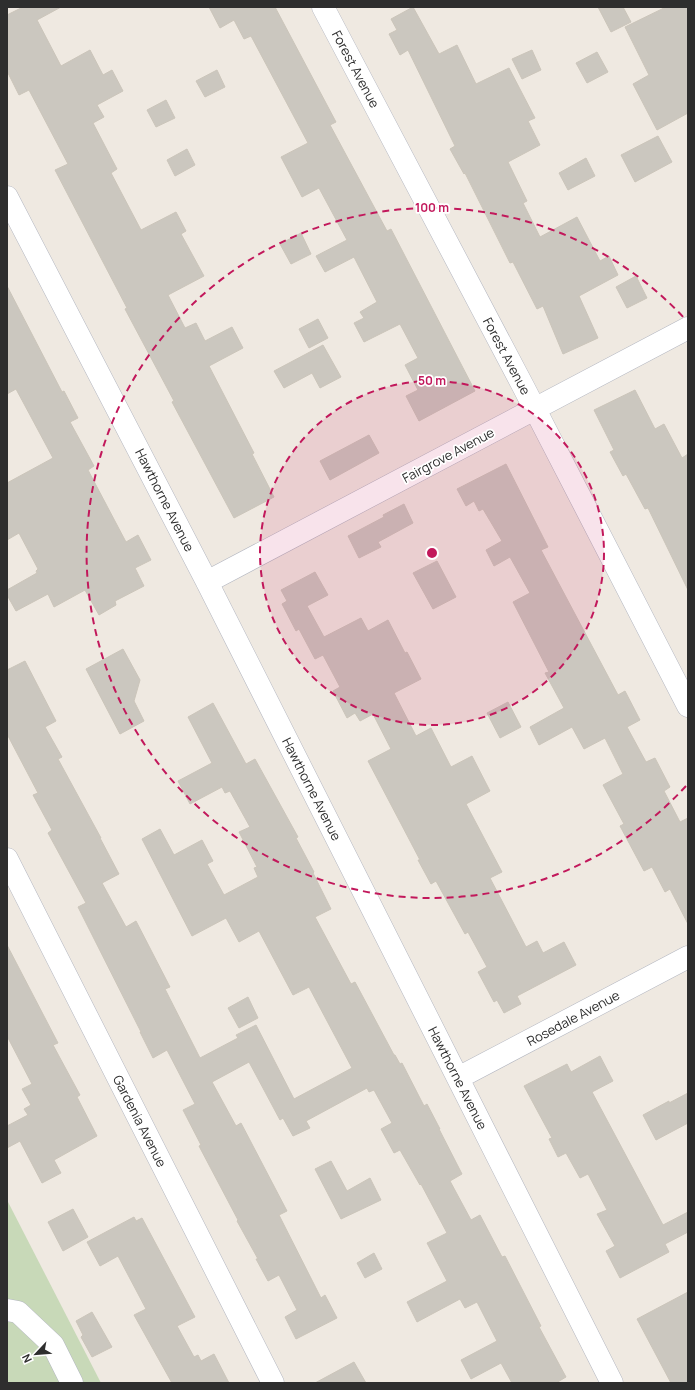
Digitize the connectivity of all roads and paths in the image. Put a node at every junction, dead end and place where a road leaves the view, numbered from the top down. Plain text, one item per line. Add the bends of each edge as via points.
1 (323, 7) edge
2 (7, 197) edge
3 (688, 328) edge
4 (534, 408) junction
5 (207, 582) junction
6 (688, 706) edge
7 (7, 859) edge
8 (688, 957) edge
9 (458, 1078) junction
10 (7, 1310) edge
11 (72, 1383) edge
12 (273, 1383) edge
13 (612, 1383) edge

1 - 4 street, Forest Avenue
2 - 5 street, Hawthorne Avenue
3 - 4 street, Fairgrove Avenue
4 - 5 street, Fairgrove Avenue
4 - 6 street, Forest Avenue
5 - 9 street, Hawthorne Avenue
7 - 12 street, Gardenia Avenue
8 - 9 street, Rosedale Avenue
9 - 13 street, Hawthorne Avenue
10 - 11 street via 18,1312 53,1345

